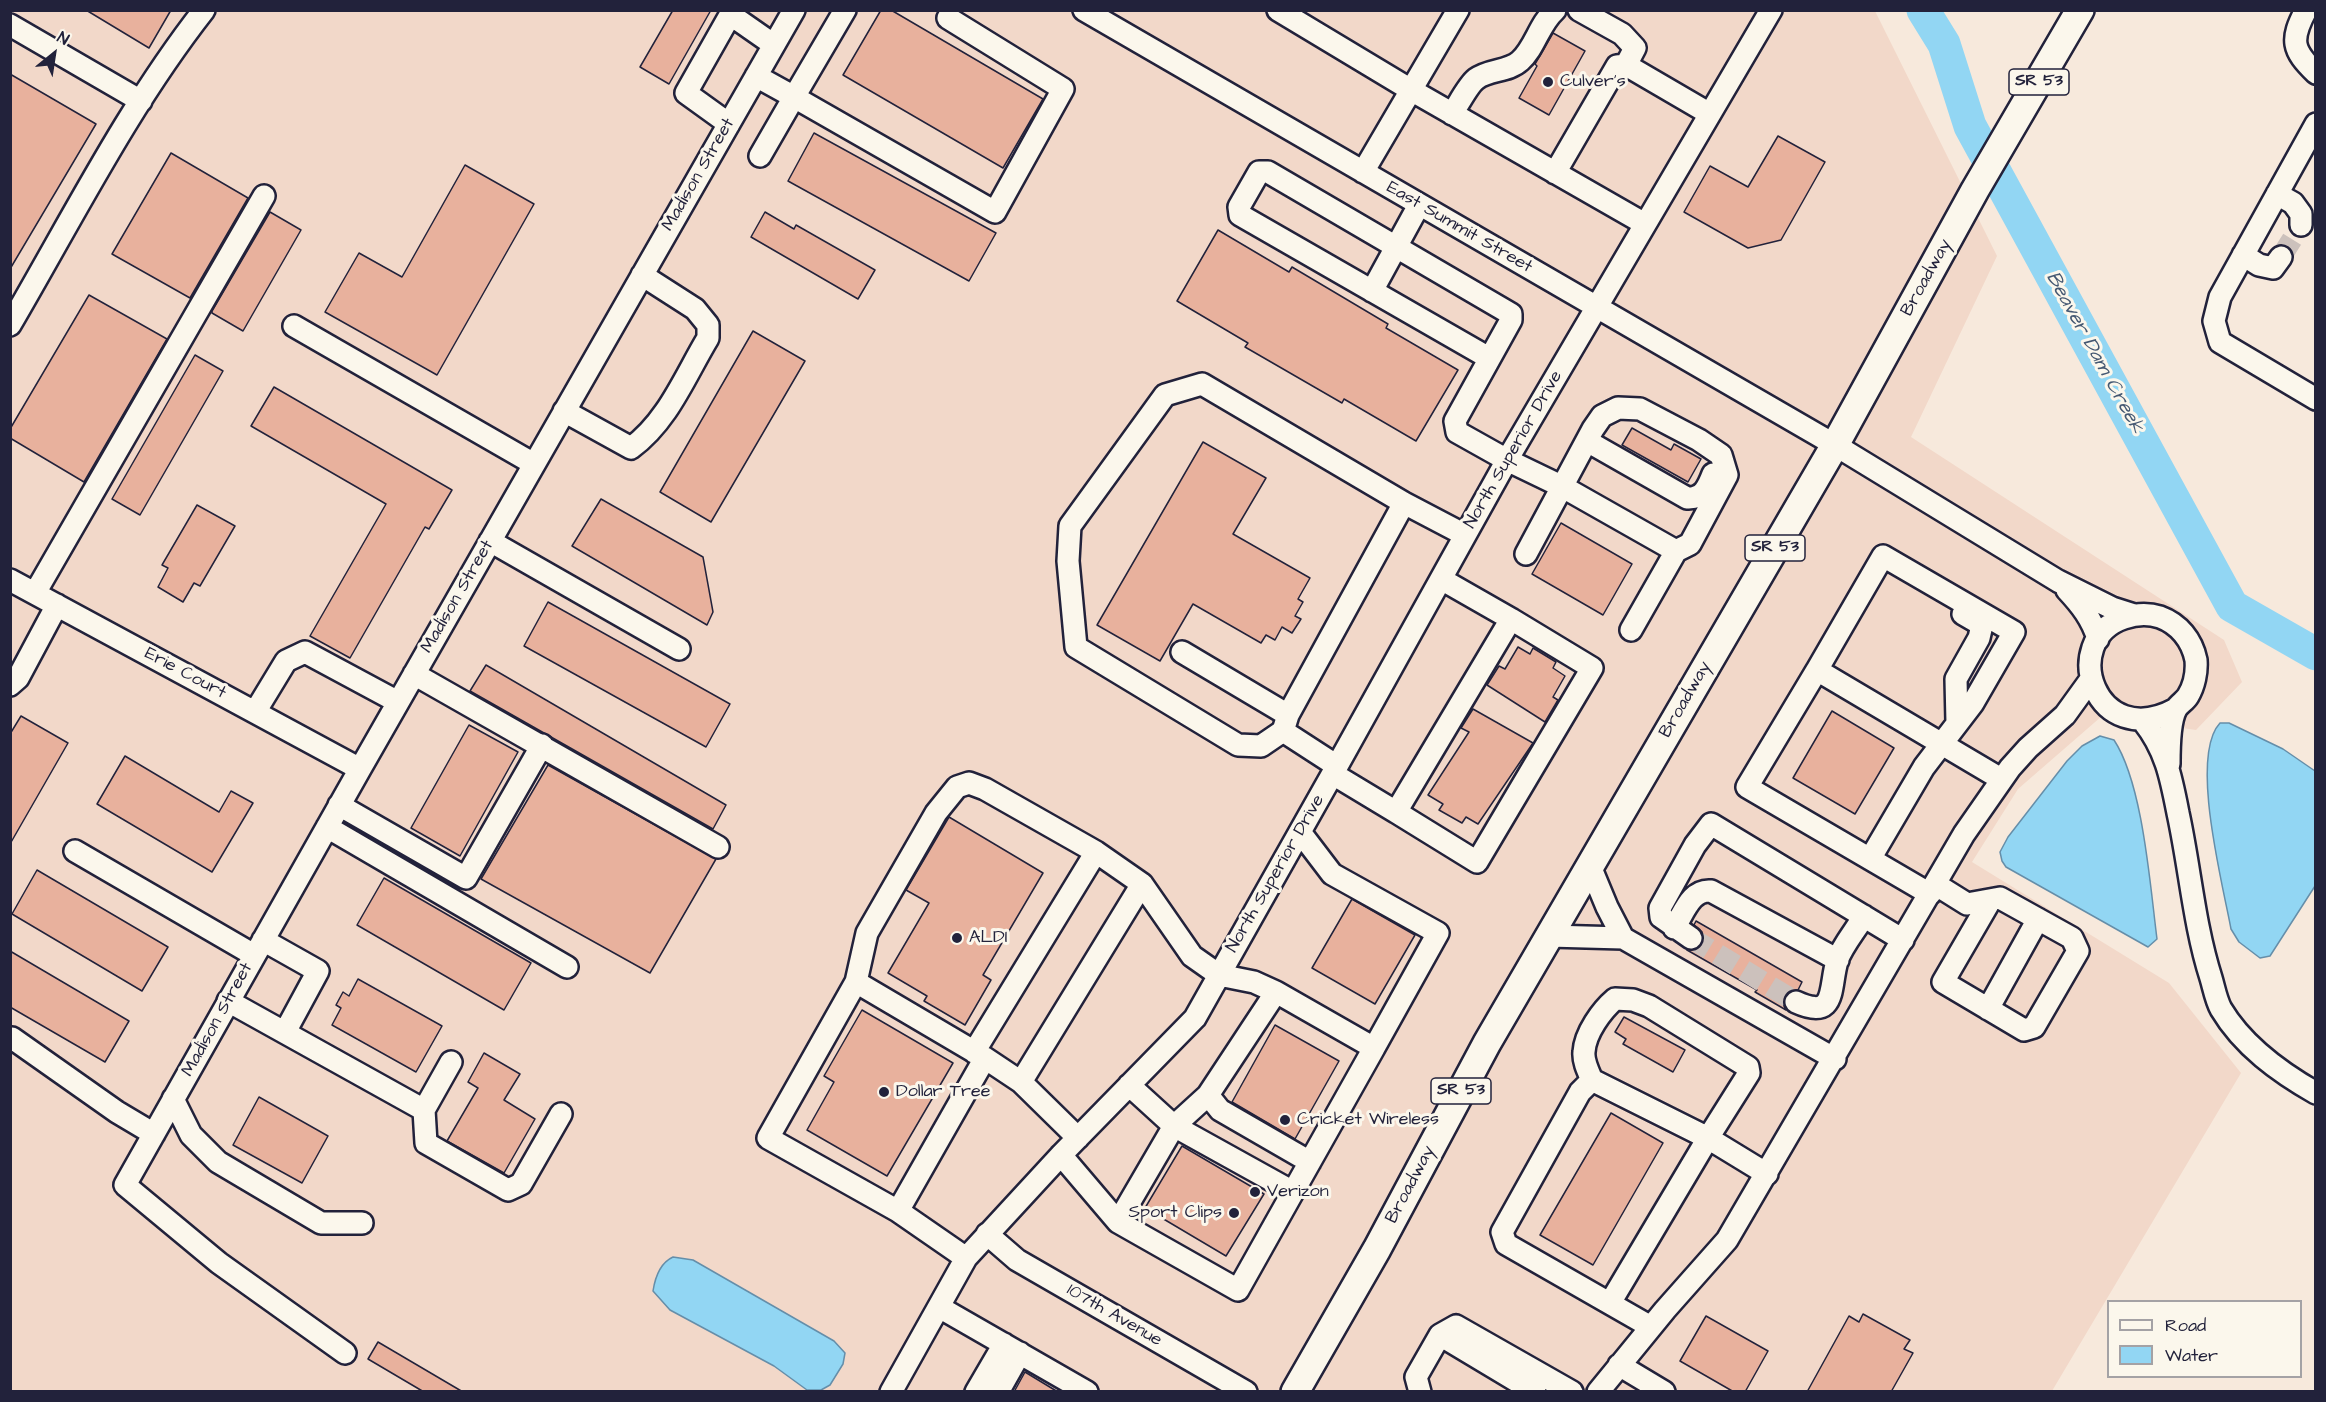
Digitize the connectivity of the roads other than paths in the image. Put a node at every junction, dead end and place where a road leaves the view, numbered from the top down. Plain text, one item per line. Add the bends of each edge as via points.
1 (204, 10) edge
2 (794, 10) edge
3 (844, 10) edge
4 (1084, 10) edge
5 (1278, 10) edge
6 (1458, 10) edge
7 (1555, 10) edge
8 (1579, 10) edge
9 (1771, 10) edge
10 (2080, 10) edge
11 (2306, 10) edge
12 (732, 13) edge
13 (944, 13) edge
14 (10, 25) edge
15 (774, 45) junction
16 (1626, 65) junction
17 (2316, 73) edge
18 (756, 76) junction
19 (1411, 90) junction
20 (794, 97) junction
21 (141, 101) junction
22 (1452, 114) junction
23 (1710, 114) junction
24 (729, 124) junction
25 (2316, 124) edge
26 (760, 156) dead end
27 (1363, 172) junction
28 (1555, 172) junction
29 (2277, 194) junction
30 (264, 196) dead end
31 (1419, 205) junction
32 (1645, 225) junction
33 (2301, 225) dead end
34 (1396, 248) junction
35 (2243, 255) junction
36 (2281, 257) tunnel mouth
37 (642, 275) junction
38 (1372, 291) junction
39 (1596, 308) junction
40 (10, 326) edge
41 (294, 326) dead end
42 (1489, 358) junction
43 (2316, 399) edge
44 (564, 411) junction
45 (1659, 419) junction
46 (1835, 445) junction
47 (1584, 447) junction
48 (1507, 460) junction
49 (534, 464) junction
50 (1563, 487) junction
51 (1404, 503) junction
52 (1702, 522) junction
53 (1465, 535) junction
54 (490, 541) junction
55 (1676, 551) junction
56 (1526, 554) dead end
57 (1881, 561) junction
58 (1441, 579) junction
59 (10, 580) edge
60 (2058, 581) junction
61 (35, 593) junction
62 (57, 605) junction
63 (2134, 615) junction
64 (1510, 619) junction
65 (1631, 630) dead end
66 (2098, 639) junction
67 (679, 649) dead end
68 (1182, 652) dead end
69 (1816, 670) junction
70 (414, 674) junction
71 (2091, 679) junction
72 (10, 685) edge
73 (398, 702) junction
74 (2109, 709) junction
75 (2176, 709) junction
76 (255, 712) junction
77 (2143, 721) junction
78 (1286, 723) junction
79 (1957, 723) junction
80 (2056, 724) junction
81 (1941, 744) junction
82 (542, 745) junction
83 (360, 769) junction
84 (2169, 769) junction
85 (1335, 770) junction
86 (2001, 779) junction
87 (339, 806) junction
88 (1396, 812) junction
89 (327, 827) junction
90 (1300, 832) junction
91 (718, 847) dead end
92 (75, 851) dead end
93 (1096, 852) junction
94 (1870, 859) junction
95 (1590, 866) junction
96 (1142, 884) junction
97 (1932, 889) junction
98 (1989, 901) junction
99 (1864, 916) junction
100 (2038, 919) junction
101 (1549, 936) junction
102 (1623, 938) junction
103 (1903, 940) junction
104 (259, 948) junction
105 (1838, 960) junction
106 (567, 968) dead end
107 (1219, 975) junction
108 (856, 982) junction
109 (1276, 992) junction
110 (228, 1001) junction
111 (1796, 1002) tunnel mouth
112 (1988, 1009) junction
113 (285, 1032) junction
114 (12, 1038) edge
115 (1374, 1048) junction
116 (980, 1055) junction
117 (1834, 1059) junction
118 (451, 1062) dead end
119 (1592, 1080) junction
120 (1021, 1082) junction
121 (1129, 1085) junction
122 (2316, 1093) edge
123 (1208, 1095) junction
124 (173, 1099) junction
125 (424, 1110) junction
126 (561, 1114) dead end
127 (1174, 1126) junction
128 (154, 1134) junction
129 (1078, 1138) junction
130 (1707, 1138) junction
131 (1061, 1155) junction
132 (1310, 1162) junction
133 (1767, 1174) junction
134 (1293, 1192) junction
135 (898, 1211) junction
136 (1118, 1222) junction
137 (362, 1223) dead end
138 (987, 1234) junction
139 (966, 1258) junction
140 (1610, 1303) junction
141 (939, 1307) junction
142 (1651, 1327) junction
143 (1440, 1335) junction
144 (1012, 1349) junction
145 (345, 1353) dead end
146 (1619, 1365) junction
147 (891, 1392) edge
148 (976, 1392) edge
149 (998, 1392) edge
150 (1088, 1392) edge
151 (1246, 1392) edge
152 (1295, 1392) edge
153 (1420, 1392) edge
154 (1535, 1392) edge
155 (1572, 1392) edge
156 (1598, 1392) edge
157 (1664, 1392) edge

1 - 21 street
2 - 15 street, Madison Street
3 - 20 street
4 - 27 street, East Summit Street
5 - 19 street
6 - 19 street
7 - 22 street via 1522,60 1476,79
8 - 16 street via 1622,34 1635,48
9 - 23 street, North Superior Drive
10 - 46 main road, Broadway / SR 53 via 1975,190
11 - 17 street via 2294,42 2302,60
12 - 15 street
12 - 24 street via 686,93
13 - 20 street via 1062,88 995,212
14 - 21 street
15 - 18 street, Madison Street
16 - 23 street
16 - 28 street via 1617,66
18 - 20 street
18 - 24 street, Madison Street
19 - 22 street
19 - 27 street
20 - 26 street
21 - 40 street
22 - 28 street
23 - 32 street, North Superior Drive
24 - 37 street, Madison Street
25 - 29 street
27 - 31 street, East Summit Street
28 - 32 street
29 - 33 street via 2293,203 2301,214
29 - 35 street
30 - 61 street
31 - 34 street
31 - 39 street, East Summit Street
32 - 39 street, North Superior Drive
34 - 38 street
34 - 38 street via 1268,172 1259,172 1239,207 1240,214
34 - 42 street via 1511,314
35 - 36 street via 2273,268
35 - 43 street via 2220,297 2214,321 2220,342
37 - 44 street, Madison Street
37 - 44 street via 675,294 708,325 708,338 661,420 631,448
38 - 42 street
39 - 46 street, East Summit Street
39 - 48 street, North Superior Drive
41 - 49 street
42 - 48 street via 1455,421 1457,432
44 - 49 street, Madison Street
45 - 47 street via 1640,409 1618,408 1602,416
45 - 47 street via 1664,434 1708,459 1713,468 1713,475 1696,499
45 - 52 street via 1721,455 1727,476
46 - 60 street, East Summit Street
46 - 95 main road, Broadway / SR 53
47 - 50 street
47 - 52 street
48 - 50 street
48 - 53 street, North Superior Drive
49 - 54 street, Madison Street
50 - 55 street
50 - 56 street
51 - 53 street
51 - 78 street
51 - 78 street via 1202,384 1165,395 1070,526 1068,561 1076,647 1238,745 1261,746
52 - 55 street via 1690,544
53 - 58 street, North Superior Drive
54 - 67 street
54 - 70 street, Madison Street
55 - 65 street
57 - 69 street
57 - 79 street via 1982,625 1956,679
57 - 79 street via 2014,632
58 - 64 street
58 - 85 street, North Superior Drive
59 - 61 street, Erie Court
60 - 63 street
60 - 66 street via 2080,605
61 - 62 street, Erie Court
62 - 72 street via 18,678
62 - 76 street, Erie Court
63 - 66 street via 2117,620
63 - 75 street via 2151,614 2168,620 2191,645 2196,662 2195,680
64 - 88 street
64 - 88 street via 1592,668 1477,862
66 - 71 street via 2090,662
68 - 78 street
69 - 81 street
69 - 94 street via 1747,788
70 - 73 street, Madison Street
70 - 82 street
71 - 74 street
71 - 80 street
73 - 76 street via 305,652 286,661
73 - 83 street, Madison Street
74 - 77 street
74 - 80 street via 2092,710
75 - 77 street
75 - 84 street
76 - 83 street, Erie Court
77 - 84 street via 2155,736
78 - 85 street
79 - 81 street
80 - 86 street
81 - 86 street
81 - 94 street
82 - 87 street via 466,878
82 - 91 street
83 - 87 street, Madison Street
84 - 122 street via 2200,943 2221,1008 2246,1041 2281,1073
85 - 88 street
85 - 90 street, North Superior Drive
86 - 97 street
87 - 89 street, Madison Street
89 - 104 street, Madison Street
89 - 106 street
90 - 107 street, North Superior Drive
90 - 115 street via 1332,874 1438,933
92 - 104 street
93 - 96 street
93 - 108 street via 985,789 969,783 957,786 936,813 867,933
93 - 116 street
94 - 97 street
95 - 101 main road, Broadway / SR 53
95 - 102 street
96 - 107 street via 1192,956
96 - 120 street
97 - 98 street via 1967,904
97 - 103 street
98 - 100 street via 2001,898
98 - 112 street via 1943,982
99 - 103 street
99 - 105 street
99 - 105 street via 1711,824 1660,908 1660,918 1683,933 1694,895 1702,890 1712,891
100 - 112 street
100 - 112 street via 2072,938 2078,951 2034,1027 2024,1030
101 - 102 street
101 - 152 main road, Broadway / SR 53
102 - 117 street
103 - 117 street
104 - 110 street, Madison Street
104 - 113 street via 318,971
105 - 111 street via 1829,1000 1824,1006 1812,1009
107 - 109 street via 1254,982
107 - 121 street, North Superior Drive via 1195,1018
108 - 116 street
108 - 135 street via 768,1138
109 - 115 street
109 - 123 street
110 - 113 street
110 - 124 street, Madison Street
113 - 125 street
114 - 128 street
115 - 132 street
116 - 120 street
116 - 135 street
117 - 133 street
118 - 125 street
119 - 130 street
119 - 130 street via 1584,1051 1605,1007 1616,999 1649,1006 1748,1067 1747,1080
119 - 140 street via 1580,1092 1502,1232 1506,1244
120 - 129 street
121 - 127 street
121 - 129 street, North Superior Drive
123 - 127 street
123 - 132 street via 1220,1110
124 - 128 street, Madison Street
124 - 137 street via 191,1135 218,1162 321,1223
125 - 126 street via 426,1143 508,1190 521,1184
127 - 134 street
127 - 136 street
128 - 145 street, Madison Street via 125,1185 219,1263
129 - 131 street, North Superior Drive
130 - 133 street
130 - 140 street
131 - 136 street
131 - 138 street, North Superior Drive
132 - 134 street
133 - 142 street via 1727,1240
134 - 136 street via 1238,1290
135 - 139 street
138 - 139 street, North Superior Drive
138 - 151 street, 107th Avenue via 1017,1260
139 - 141 street, North Superior Drive
140 - 142 street
141 - 144 street
141 - 147 street, North Superior Drive
142 - 146 street
143 - 153 street via 1416,1377
143 - 154 street
143 - 155 street via 1456,1326
144 - 148 street
144 - 149 street
144 - 150 street
146 - 156 street
146 - 157 street

